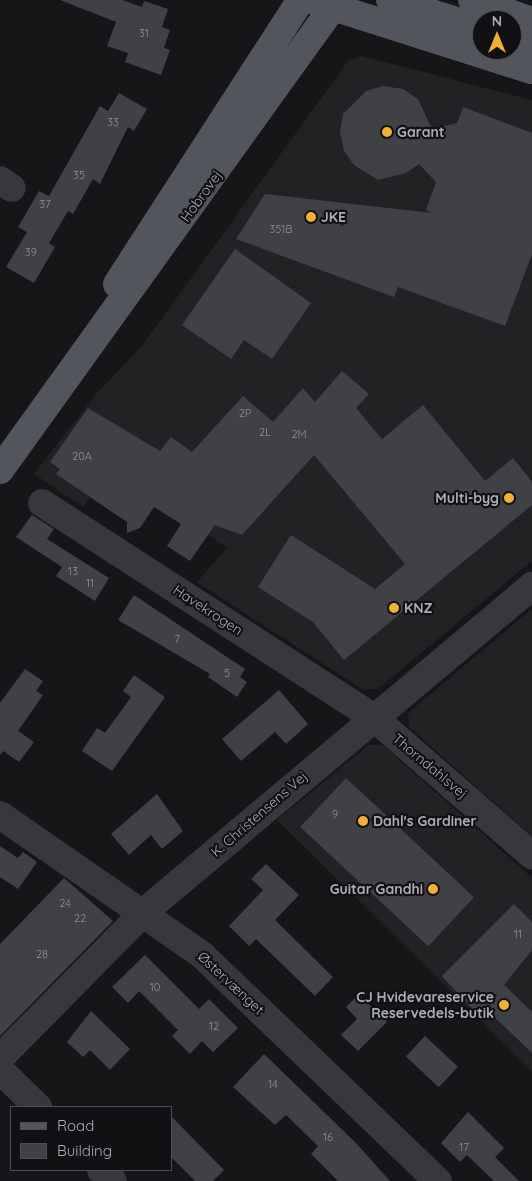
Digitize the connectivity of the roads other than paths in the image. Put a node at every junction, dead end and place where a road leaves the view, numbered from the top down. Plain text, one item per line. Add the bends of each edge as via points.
1 (390, 0) edge
2 (472, 0) edge
3 (322, 2) edge
4 (532, 21) edge
5 (472, 26) edge
6 (532, 70) edge
7 (62, 380) junction
8 (0, 470) edge
9 (42, 502) dead end
10 (532, 586) edge
11 (373, 717) junction
12 (0, 815) edge
13 (532, 855) edge
14 (144, 912) junction
15 (0, 1058) edge
16 (0, 1070) edge
17 (37, 1106) edge
18 (102, 1171) edge
19 (113, 1181) edge
20 (438, 1181) edge

1 - 5 main road
2 - 4 main road
3 - 6 main road
3 - 7 main road, Hobrovej via 130,262
3 - 7 main road, Hobrovej via 268,80 219,171
7 - 8 main road, Hobrovej
9 - 11 street, Havekrogen
10 - 11 street, K. Christensens Vej
11 - 13 street, Thorndahlsvej
11 - 14 street, K. Christensens Vej
12 - 14 street, Østervænget
14 - 15 street, K. Christensens Vej
14 - 20 street, Østervænget via 202,955
16 - 17 street
18 - 19 street

